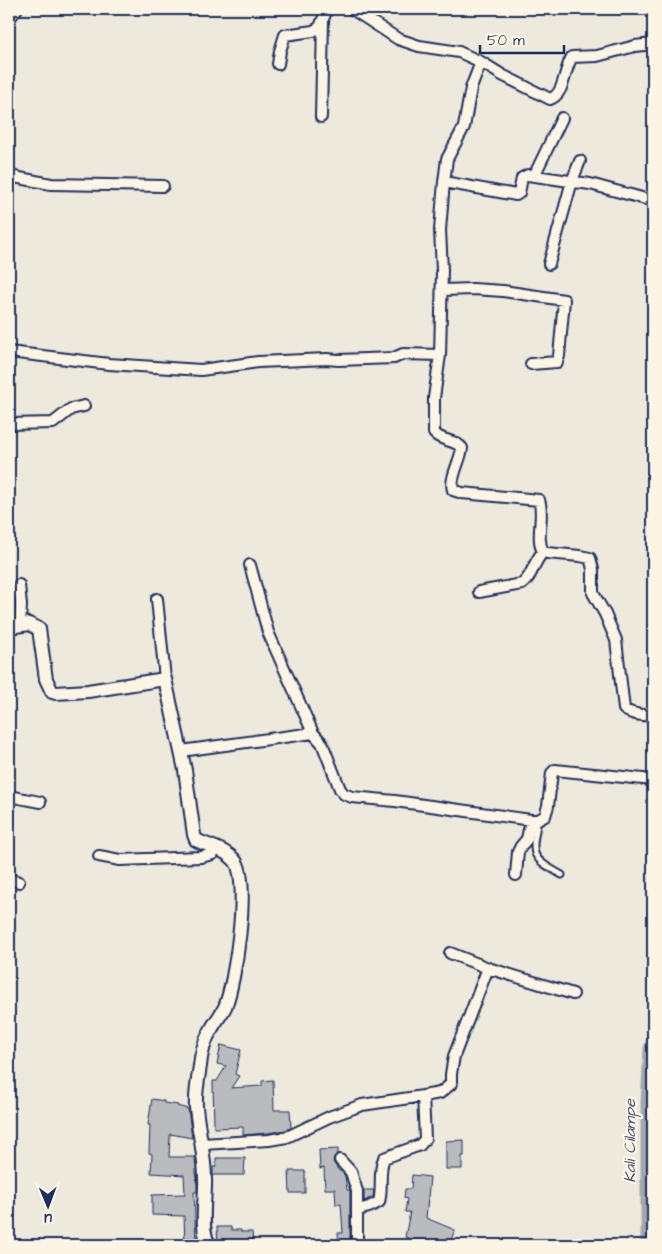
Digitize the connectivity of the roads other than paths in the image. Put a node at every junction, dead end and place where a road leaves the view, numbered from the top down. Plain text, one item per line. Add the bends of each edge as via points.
1 (17, 9) edge
2 (327, 9) edge
3 (352, 9) edge
4 (9, 19) edge
5 (323, 21) junction
6 (653, 44) edge
7 (481, 62) junction
8 (278, 64) dead end
9 (321, 117) dead end
10 (562, 118) dead end
11 (580, 161) dead end
12 (9, 176) edge
13 (534, 176) junction
14 (444, 182) junction
15 (572, 182) junction
16 (163, 186) dead end
17 (653, 201) edge
18 (549, 264) dead end
19 (442, 290) junction
20 (9, 352) edge
21 (440, 355) junction
22 (531, 364) dead end
23 (84, 406) dead end
24 (9, 424) edge
25 (543, 552) junction
26 (250, 565) dead end
27 (19, 585) dead end
28 (479, 592) dead end
29 (157, 599) dead end
30 (14, 627) edge
31 (165, 679) junction
32 (653, 716) edge
33 (312, 733) junction
34 (181, 751) junction
35 (653, 780) edge
36 (9, 796) edge
37 (40, 802) dead end
38 (535, 820) junction
39 (217, 848) junction
40 (99, 856) dead end
41 (516, 875) dead end
42 (562, 875) dead end
43 (450, 953) dead end
44 (488, 968) junction
45 (572, 994) dead end
46 (423, 1096) junction
47 (202, 1144) junction
48 (340, 1160) dead end
49 (358, 1210) junction
50 (210, 1245) edge
51 (356, 1245) edge

1 - 4 street
2 - 5 street
3 - 7 street via 398,39 459,52
5 - 8 street via 313,31 285,35
5 - 9 street
6 - 7 street via 597,56 572,57 556,97 550,99
7 - 14 street via 471,88 464,127 447,159
10 - 13 street
11 - 15 street
12 - 16 street via 51,184
13 - 14 street via 524,177 516,195
13 - 15 street
14 - 19 street via 440,230
15 - 17 street
15 - 18 street
19 - 21 street
19 - 22 street via 502,291 564,300 556,362
20 - 21 street via 109,364 201,370 258,362
21 - 25 street via 433,428 437,437 458,443 462,448 452,482 453,490 539,500
23 - 24 street via 71,409 53,423
25 - 28 street via 522,584
25 - 32 street via 590,558 593,593 616,640 625,712
26 - 33 street via 268,632
27 - 30 street via 21,605
29 - 31 street
30 - 31 street via 29,624 39,629 46,679 52,692 88,691
31 - 34 street
33 - 34 street
33 - 38 street via 322,743 344,794 362,799
34 - 39 street via 194,835 196,840
35 - 38 street via 555,770 547,812
36 - 37 street
38 - 41 street via 527,840 520,846
38 - 42 lane via 536,857
39 - 40 street via 213,854 201,857 120,860
39 - 47 street via 237,863 242,914 225,1007 210,1032 200,1064 196,1107
43 - 44 street
44 - 45 street
44 - 46 street via 454,1056 451,1084 440,1092
46 - 47 street via 362,1105 287,1137
46 - 49 street via 425,1139 420,1145 384,1158 379,1202
47 - 50 street via 206,1177 204,1234
48 - 49 street via 351,1172
49 - 51 street

